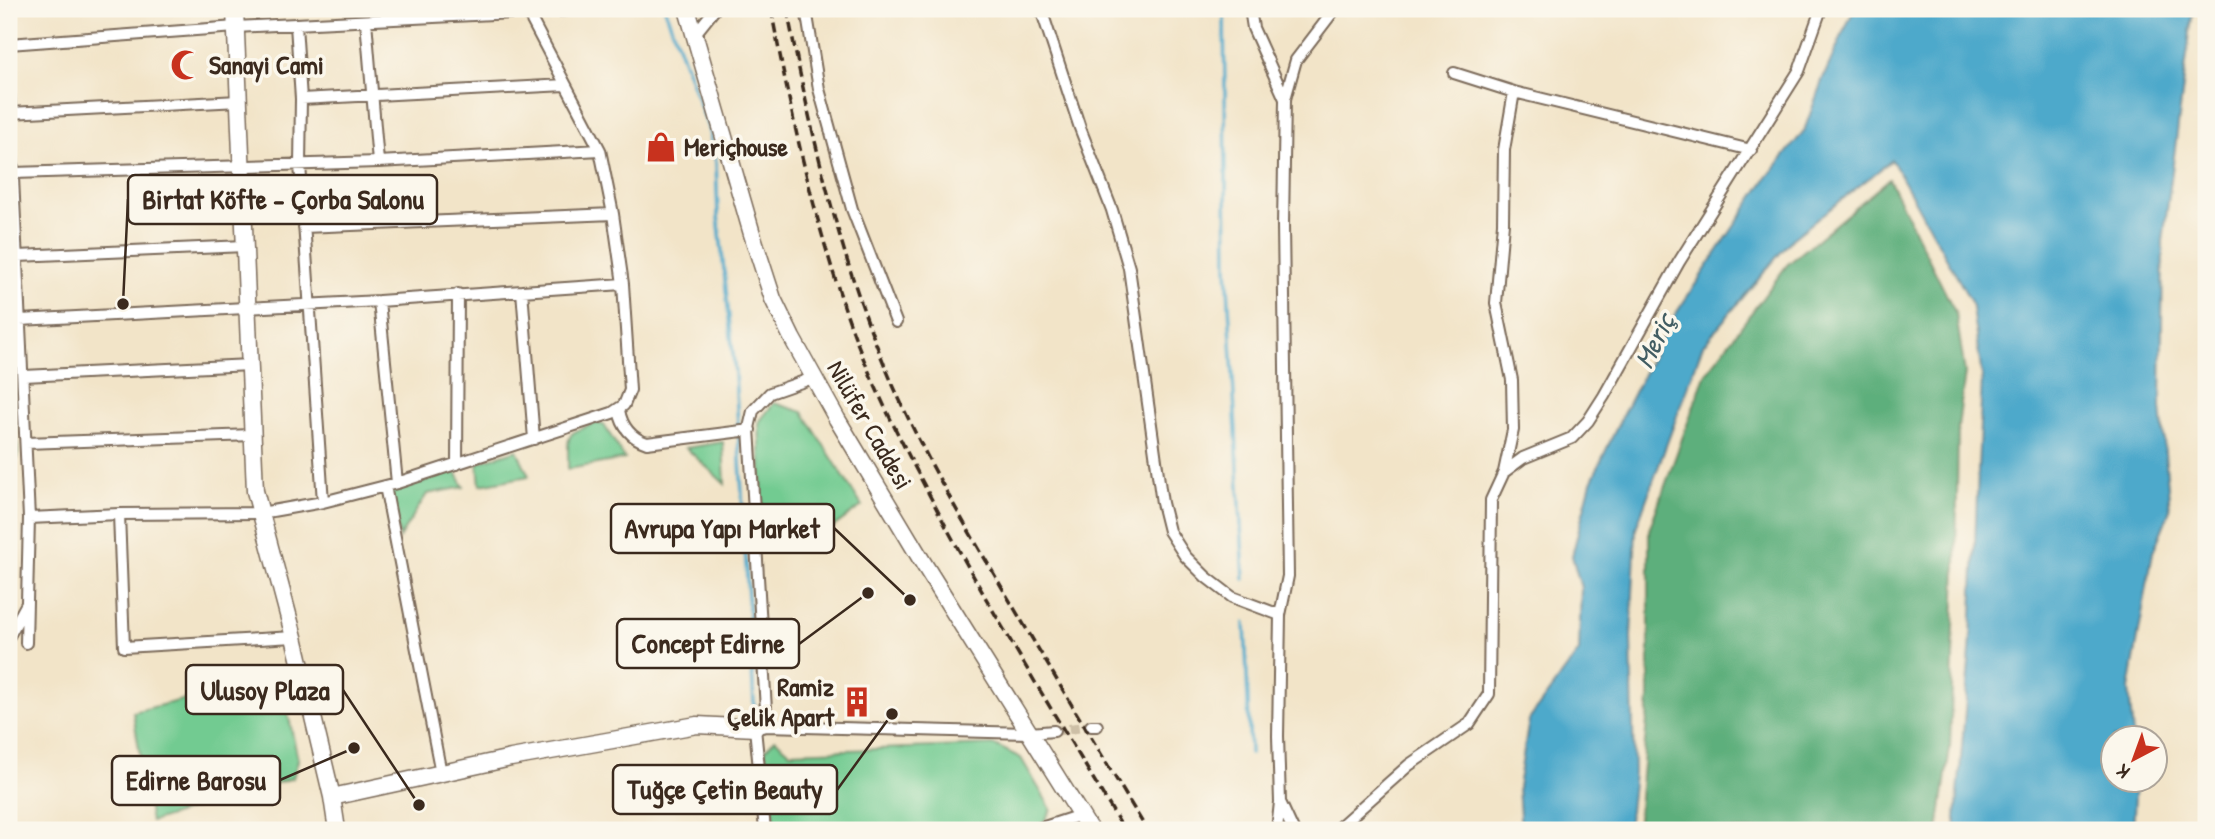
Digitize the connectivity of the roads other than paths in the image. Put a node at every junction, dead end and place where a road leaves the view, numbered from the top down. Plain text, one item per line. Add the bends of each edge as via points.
1 (235, 9) edge
2 (584, 9) edge
3 (687, 9) edge
4 (715, 9) edge
5 (806, 9) edge
6 (1041, 9) edge
7 (1251, 9) edge
8 (1335, 9) edge
9 (1821, 9) edge
10 (527, 13) junction
11 (366, 21) junction
12 (296, 25) junction
13 (236, 27) junction
14 (695, 34) junction
15 (9, 44) edge
16 (1454, 73) dead end
17 (565, 85) junction
18 (9, 92) edge
19 (1514, 92) junction
20 (372, 96) junction
21 (301, 99) junction
22 (1285, 99) junction
23 (239, 101) junction
24 (9, 106) edge
25 (10, 113) edge
26 (600, 150) junction
27 (1751, 150) junction
28 (378, 162) junction
29 (300, 164) junction
30 (242, 166) junction
31 (13, 173) junction
32 (613, 214) junction
33 (304, 227) junction
34 (245, 246) junction
35 (18, 257) junction
36 (622, 284) junction
37 (522, 291) junction
38 (458, 294) junction
39 (379, 301) junction
40 (309, 305) junction
41 (248, 308) junction
42 (20, 320) junction
43 (896, 322) dead end
44 (250, 365) junction
45 (24, 376) junction
46 (813, 378) junction
47 (619, 410) junction
48 (750, 430) junction
49 (253, 435) junction
50 (534, 439) junction
51 (26, 443) junction
52 (457, 464) junction
53 (1504, 472) junction
54 (397, 483) junction
55 (385, 486) junction
56 (323, 502) junction
57 (261, 513) junction
58 (118, 514) junction
59 (29, 518) junction
60 (28, 602) junction
61 (1280, 615) junction
62 (9, 636) edge
63 (294, 637) junction
64 (26, 643) dead end
65 (761, 727) junction
66 (1054, 731) tunnel mouth
67 (1030, 733) junction
68 (440, 773) junction
69 (332, 797) junction
70 (1280, 802) junction
71 (1081, 815) junction
72 (337, 830) edge
73 (765, 830) edge
74 (1035, 830) edge
75 (1090, 830) edge
76 (1277, 830) edge
77 (1293, 830) edge
78 (1336, 830) edge

1 - 13 street
2 - 10 street
3 - 14 street, Nilüfer Caddesi
4 - 14 street
5 - 43 street via 819,89 852,209
6 - 61 street via 1129,268 1162,503 1170,531 1185,556 1232,597
7 - 22 street via 1253,29
8 - 22 street via 1296,61
9 - 27 street via 1799,71
10 - 11 street
10 - 17 street
11 - 12 street
11 - 20 street
12 - 13 street
12 - 21 street
13 - 15 street
13 - 23 street
14 - 46 street, Nilüfer Caddesi via 773,299
16 - 19 street
17 - 20 street
17 - 26 street
18 - 24 street
19 - 27 street
19 - 53 street via 1504,150 1496,303 1512,380 1513,430
20 - 21 street
20 - 28 street
21 - 29 street
22 - 61 street via 1288,576
23 - 25 street
23 - 30 street
24 - 25 street
25 - 31 street
26 - 28 street
26 - 32 street
27 - 53 street via 1679,262 1588,421 1572,438 1523,458
28 - 29 street
29 - 30 street
29 - 33 street
30 - 31 street
30 - 34 street
31 - 35 street
32 - 33 street
32 - 36 street
33 - 40 street
34 - 35 street
34 - 41 street
35 - 42 street
36 - 37 street
36 - 47 street via 630,390
37 - 38 street
37 - 50 street
38 - 39 street
38 - 52 street
39 - 40 street
39 - 54 street
40 - 41 street
40 - 56 street
41 - 42 street
41 - 44 street
42 - 45 street
44 - 45 street
44 - 49 street
45 - 51 street
46 - 48 street via 770,393 753,411
46 - 67 street, Nilüfer Caddesi
47 - 48 street via 629,433 647,443
47 - 50 street
48 - 65 street
49 - 51 street
49 - 57 street via 255,491
50 - 52 street
51 - 59 street
52 - 54 street
53 - 78 street via 1491,500 1489,694 1469,724 1409,765
54 - 55 street
55 - 56 street
55 - 68 street
56 - 57 street
57 - 58 street
57 - 63 street
58 - 59 street
58 - 63 street via 124,647
59 - 60 street
60 - 62 street
60 - 64 street
61 - 70 street
63 - 69 street
65 - 67 street
65 - 68 street via 697,725
65 - 73 street
66 - 67 street
67 - 71 street, Nilüfer Caddesi
68 - 69 street
69 - 72 street
70 - 76 street
70 - 77 street
71 - 74 street
71 - 75 street, Nilüfer Caddesi

